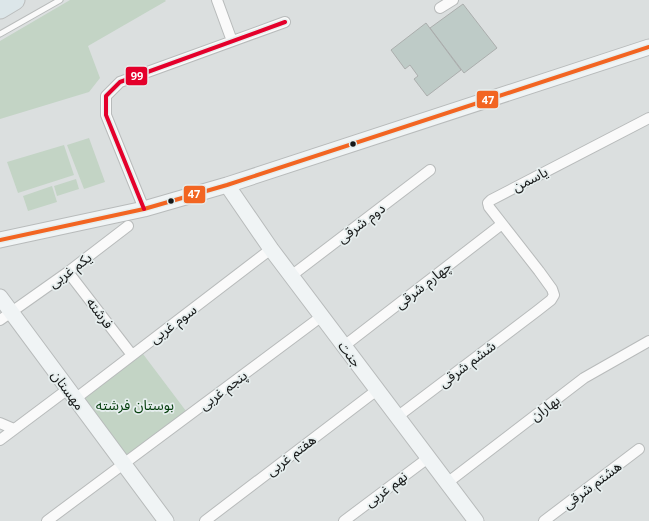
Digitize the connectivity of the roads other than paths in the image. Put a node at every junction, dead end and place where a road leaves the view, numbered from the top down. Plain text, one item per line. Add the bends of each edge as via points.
1 (15, 0) edge
2 (60, 0) edge
3 (216, 0) edge
4 (453, 0) edge
5 (440, 8) dead end
6 (0, 9) edge
7 (285, 22) dead end
8 (0, 34) edge
9 (232, 41) junction
10 (649, 47) edge
11 (649, 118) edge
12 (430, 170) dead end
13 (227, 185) junction
14 (144, 209) junction
15 (502, 224) junction
16 (128, 226) dead end
17 (0, 240) edge
18 (271, 249) junction
19 (539, 271) joint
20 (68, 272) junction
21 (291, 276) junction
22 (0, 297) edge
23 (5, 316) edge
24 (322, 316) junction
25 (649, 341) edge
26 (344, 346) junction
27 (132, 355) junction
28 (377, 390) junction
29 (71, 394) junction
30 (397, 417) junction
31 (0, 422) edge
32 (14, 429) junction
33 (0, 440) edge
34 (639, 449) dead end
35 (428, 458) junction
36 (124, 464) junction
37 (447, 483) junction
38 (48, 521) edge
39 (166, 521) edge
40 (205, 521) edge
41 (344, 521) edge
42 (476, 521) edge
43 (544, 521) edge

1 - 6 highway
2 - 8 lane
3 - 9 street
4 - 5 street
7 - 9 street
9 - 14 street via 120,82 106,96 106,114
10 - 13 street
11 - 15 street, یاسمن via 491,200 488,203 489,207
12 - 21 street, دوم شرقی
13 - 14 street
13 - 18 street, جنت
14 - 17 street
15 - 19 street, یاسمن
15 - 26 street, چهارم شرقی
16 - 20 street, یکم غربی
18 - 21 street, جنت
18 - 27 street, سوم غربی
19 - 30 street, ششم شرقی via 552,290 554,295 551,300
20 - 23 street, یکم غربی
20 - 27 street, فرشته
21 - 24 street, جنت
22 - 23 street, مهستان
23 - 29 street, مهستان
24 - 26 street, جنت
24 - 36 street, پنجم غربی
25 - 37 street, بهاران via 584,378
26 - 28 street, جنت
27 - 29 street, سوم غربی
28 - 30 street, جنت
28 - 40 street, هفتم غربی
29 - 32 street, سوم غربی
29 - 36 street, مهستان
30 - 35 street, جنت
31 - 32 street
32 - 33 street, سوم غربی
34 - 43 street, هشتم شرقی
35 - 37 street, جنت
35 - 41 street, نهم غربی
36 - 38 street, پنجم غربی
36 - 39 street, مهستان
37 - 42 street, جنت

